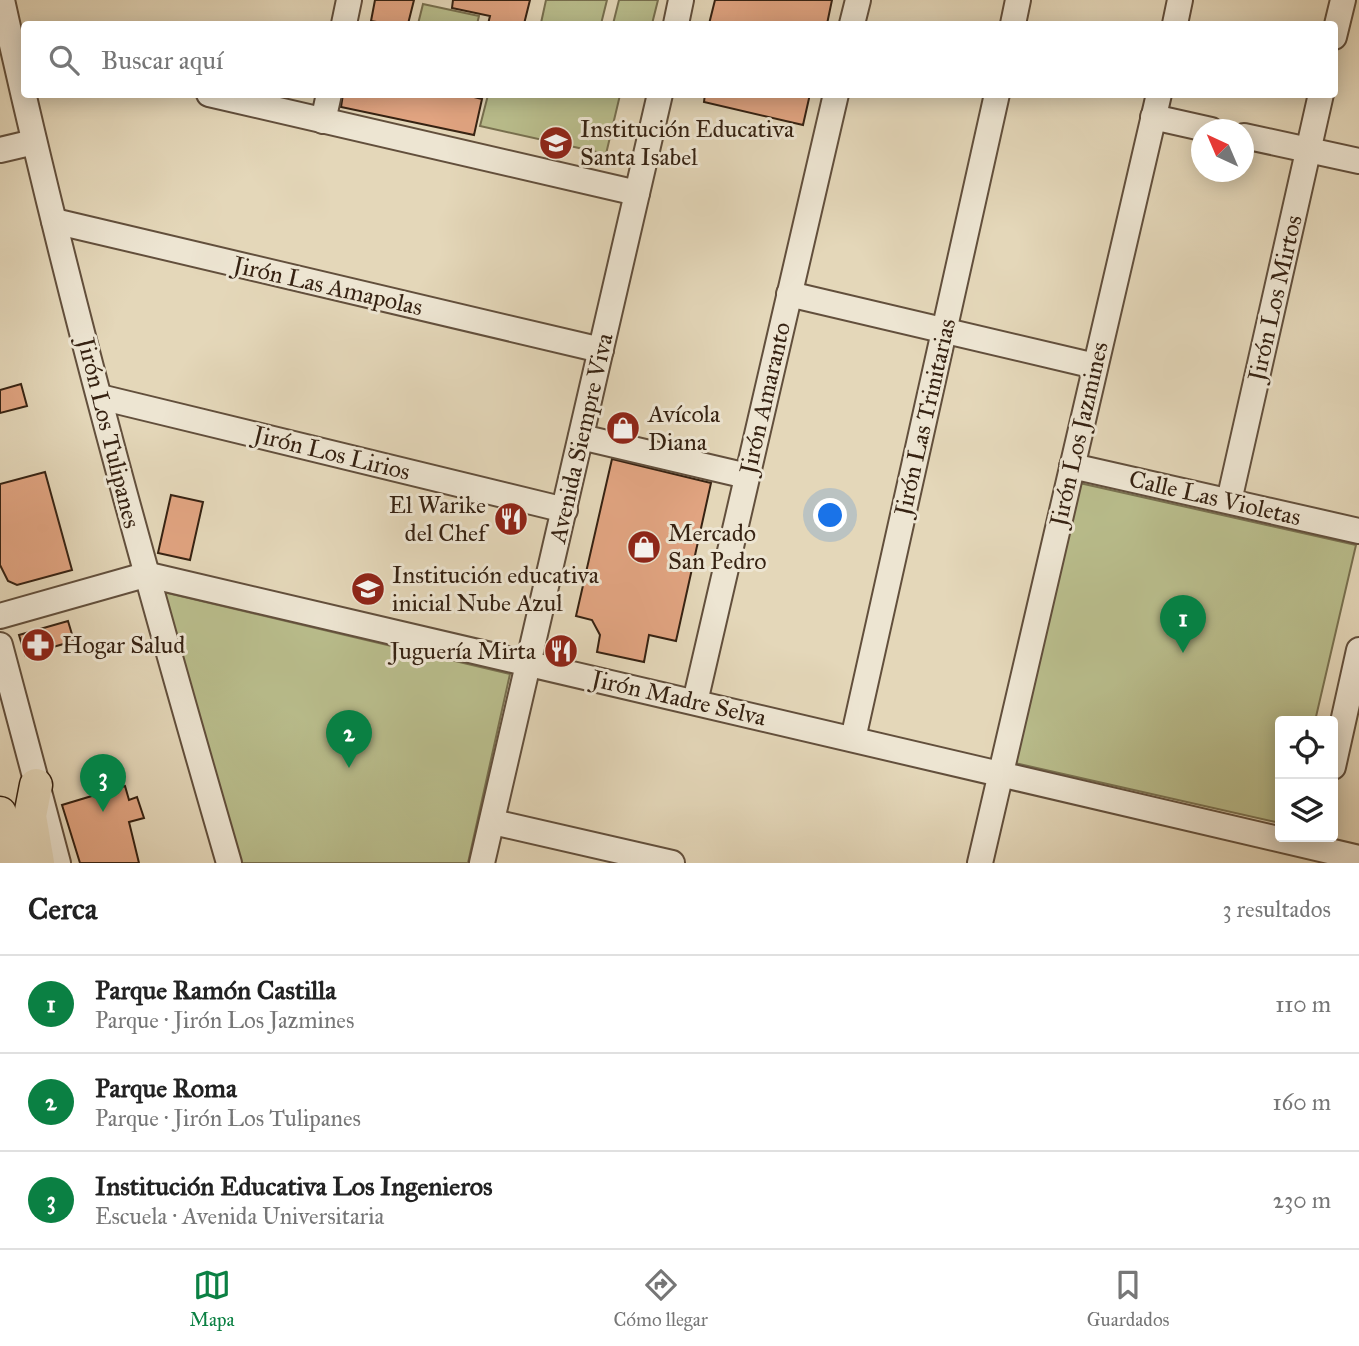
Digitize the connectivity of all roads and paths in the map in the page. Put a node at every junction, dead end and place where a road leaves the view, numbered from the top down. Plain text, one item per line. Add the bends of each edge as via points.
1 (2, 0) edge
2 (349, 0) edge
3 (681, 0) edge
4 (858, 0) edge
5 (1018, 0) edge
6 (1180, 0) edge
7 (1343, 0) edge
8 (345, 21) edge
9 (677, 21) edge
10 (853, 21) edge
11 (1014, 21) edge
12 (1176, 21) edge
13 (1338, 23) edge
14 (18, 50) edge
15 (21, 67) edge
16 (26, 98) edge
17 (226, 98) edge
18 (328, 98) edge
19 (659, 98) edge
20 (835, 98) edge
21 (996, 98) edge
22 (1320, 98) edge
23 (1156, 106) edge
24 (323, 121) junction
25 (1191, 121) edge
26 (1254, 138) edge
27 (34, 142) junction
28 (0, 150) edge
29 (1309, 150) junction
30 (1359, 161) edge
31 (637, 193) junction
32 (54, 221) junction
33 (789, 294) junction
34 (944, 331) junction
35 (601, 351) junction
36 (1095, 366) junction
37 (100, 397) junction
38 (581, 437) junction
39 (1072, 466) junction
40 (747, 476) junction
41 (1229, 501) junction
42 (565, 510) junction
43 (1359, 531) edge
44 (145, 575) junction
45 (0, 616) edge
46 (0, 645) edge
47 (1359, 650) edge
48 (529, 663) junction
49 (695, 702) junction
50 (853, 739) junction
51 (1338, 744) edge
52 (1001, 774) junction
53 (36, 785) junction
54 (0, 813) edge
55 (493, 822) junction
56 (1275, 833) edge
57 (1316, 842) edge
58 (1359, 858) edge
59 (14, 863) edge
60 (38, 863) edge
61 (58, 863) edge
62 (229, 863) edge
63 (482, 863) edge
64 (672, 863) edge
65 (981, 863) edge

1 - 14 street, Jirón Los Tulipanes
2 - 8 street
3 - 9 street
4 - 10 street
5 - 11 street
6 - 12 street
7 - 13 street
14 - 15 street, Jirón Los Tulipanes
16 - 27 street, Jirón Los Tulipanes
17 - 24 street
18 - 24 street
19 - 31 street, Avenida Siempre Viva
20 - 33 street, Jirón Amaranto
21 - 34 street, Jirón Las Trinitarias
22 - 29 street, Jirón Los Mirtos
23 - 25 street
23 - 36 street, Jirón Los Jazmines
24 - 31 street
26 - 29 street
27 - 28 street
27 - 32 street, Jirón Los Tulipanes
29 - 30 street
29 - 41 street, Jirón Los Mirtos
31 - 35 street, Avenida Siempre Viva
32 - 35 street, Jirón Las Amapolas
32 - 37 street, Jirón Los Tulipanes
33 - 34 street
33 - 40 street, Jirón Amaranto
34 - 36 street
34 - 50 street, Jirón Las Trinitarias
35 - 38 street, Avenida Siempre Viva
36 - 39 street, Jirón Los Jazmines
37 - 42 street, Jirón Los Lirios
37 - 44 street, Jirón Los Tulipanes
38 - 40 street
38 - 42 street, Avenida Siempre Viva
39 - 41 street, Calle Las Violetas
39 - 52 street, Jirón Los Jazmines
40 - 49 street, Jirón Amaranto
41 - 43 street, Calle Las Violetas
42 - 48 street, Avenida Siempre Viva
44 - 45 street, Jirón Madre Selva
44 - 48 street, Jirón Madre Selva
44 - 62 street, Jirón Los Tulipanes
46 - 53 street
47 - 51 street
48 - 49 street, Jirón Madre Selva
48 - 55 street, Avenida Siempre Viva
49 - 50 street, Jirón Madre Selva
50 - 52 street, Jirón Madre Selva
52 - 56 street, Jirón Madre Selva
52 - 65 street, Jirón Los Jazmines
53 - 60 main road via 30,816
53 - 61 street
54 - 59 main road
55 - 63 street, Avenida Siempre Viva
55 - 64 street
57 - 58 street, Jirón Madre Selva

